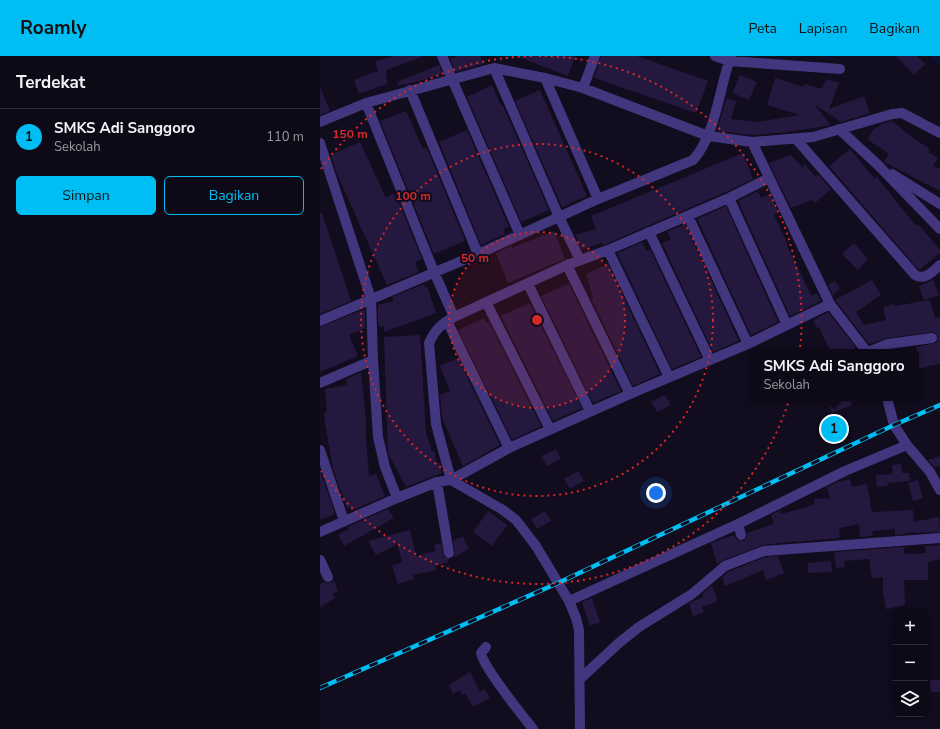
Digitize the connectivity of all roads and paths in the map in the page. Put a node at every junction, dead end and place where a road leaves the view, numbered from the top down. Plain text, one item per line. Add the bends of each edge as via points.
1 (442, 56) edge
2 (596, 56) edge
3 (715, 56) edge
4 (730, 58) edge
5 (494, 68) junction
6 (840, 69) dead end
7 (546, 78) junction
8 (453, 80) junction
9 (583, 88) junction
10 (410, 90) junction
11 (366, 103) junction
12 (320, 122) edge
13 (838, 129) junction
14 (940, 133) edge
15 (708, 136) junction
16 (796, 139) junction
17 (752, 142) junction
18 (320, 143) edge
19 (878, 165) junction
20 (769, 178) junction
21 (729, 198) junction
22 (598, 200) junction
23 (940, 204) edge
24 (688, 216) junction
25 (559, 217) junction
26 (940, 229) edge
27 (649, 232) junction
28 (520, 235) junction
29 (608, 250) junction
30 (478, 254) junction
31 (580, 260) junction
32 (567, 265) junction
33 (940, 265) edge
34 (434, 272) junction
35 (528, 284) junction
36 (371, 299) junction
37 (486, 302) junction
38 (830, 304) junction
39 (450, 319) junction
40 (320, 322) edge
41 (787, 325) junction
42 (932, 338) dead end
43 (748, 344) junction
44 (865, 349) edge
45 (874, 349) edge
46 (373, 360) junction
47 (710, 360) junction
48 (669, 377) junction
49 (320, 383) edge
50 (630, 394) junction
51 (888, 401) edge
52 (590, 411) junction
53 (550, 429) junction
54 (907, 445) junction
55 (509, 448) junction
56 (320, 450) edge
57 (451, 480) junction
58 (437, 482) junction
59 (940, 490) edge
60 (397, 498) junction
61 (344, 522) junction
62 (738, 524) junction
63 (320, 532) edge
64 (742, 535) dead end
65 (940, 538) edge
66 (449, 553) dead end
67 (320, 560) edge
68 (328, 577) dead end
69 (569, 601) junction
70 (486, 647) dead end
71 (580, 679) junction
72 (533, 729) edge
73 (580, 729) edge

1 - 8 street
2 - 9 street
3 - 4 street
4 - 6 street
4 - 15 street
5 - 7 street
5 - 8 street
5 - 25 street
7 - 9 street
7 - 22 street
8 - 10 street
8 - 28 street
9 - 15 street
10 - 11 street
10 - 30 street
11 - 12 street
11 - 34 street
13 - 14 street via 902,113
13 - 16 street
13 - 19 street
15 - 17 street
15 - 22 street via 693,160
16 - 17 street
16 - 33 street via 915,275 923,277
17 - 20 street
18 - 36 street
19 - 23 street
19 - 26 street
20 - 21 street
20 - 38 street
21 - 24 street
21 - 41 street
22 - 25 street
24 - 27 street
24 - 43 street
25 - 28 street
25 - 31 street
27 - 29 street
27 - 47 street
28 - 30 street
29 - 31 street
29 - 48 street
30 - 34 street
31 - 32 street
32 - 35 street
32 - 50 street
34 - 36 street
34 - 39 street
35 - 37 street
35 - 52 street
36 - 40 street
36 - 46 street
37 - 39 street
37 - 53 street
38 - 41 street
38 - 44 street
39 - 55 street
39 - 57 street via 434,332 430,343 436,424
41 - 43 street
42 - 45 street via 888,344
43 - 47 street
46 - 49 street
46 - 60 street via 378,438 385,467
47 - 48 street
48 - 50 street
50 - 52 street
51 - 54 street via 894,425
52 - 53 street
53 - 55 street
54 - 59 street via 930,472
54 - 62 street via 845,471
55 - 57 street
56 - 61 street
57 - 58 street
57 - 69 street via 516,520 536,546
58 - 60 street
58 - 66 street
60 - 61 street
61 - 63 street
62 - 64 street
62 - 69 street
65 - 71 street via 764,551 749,556 725,566 692,594 640,627
67 - 68 street
69 - 71 street via 579,630
70 - 72 street via 481,652 488,669
71 - 73 street

